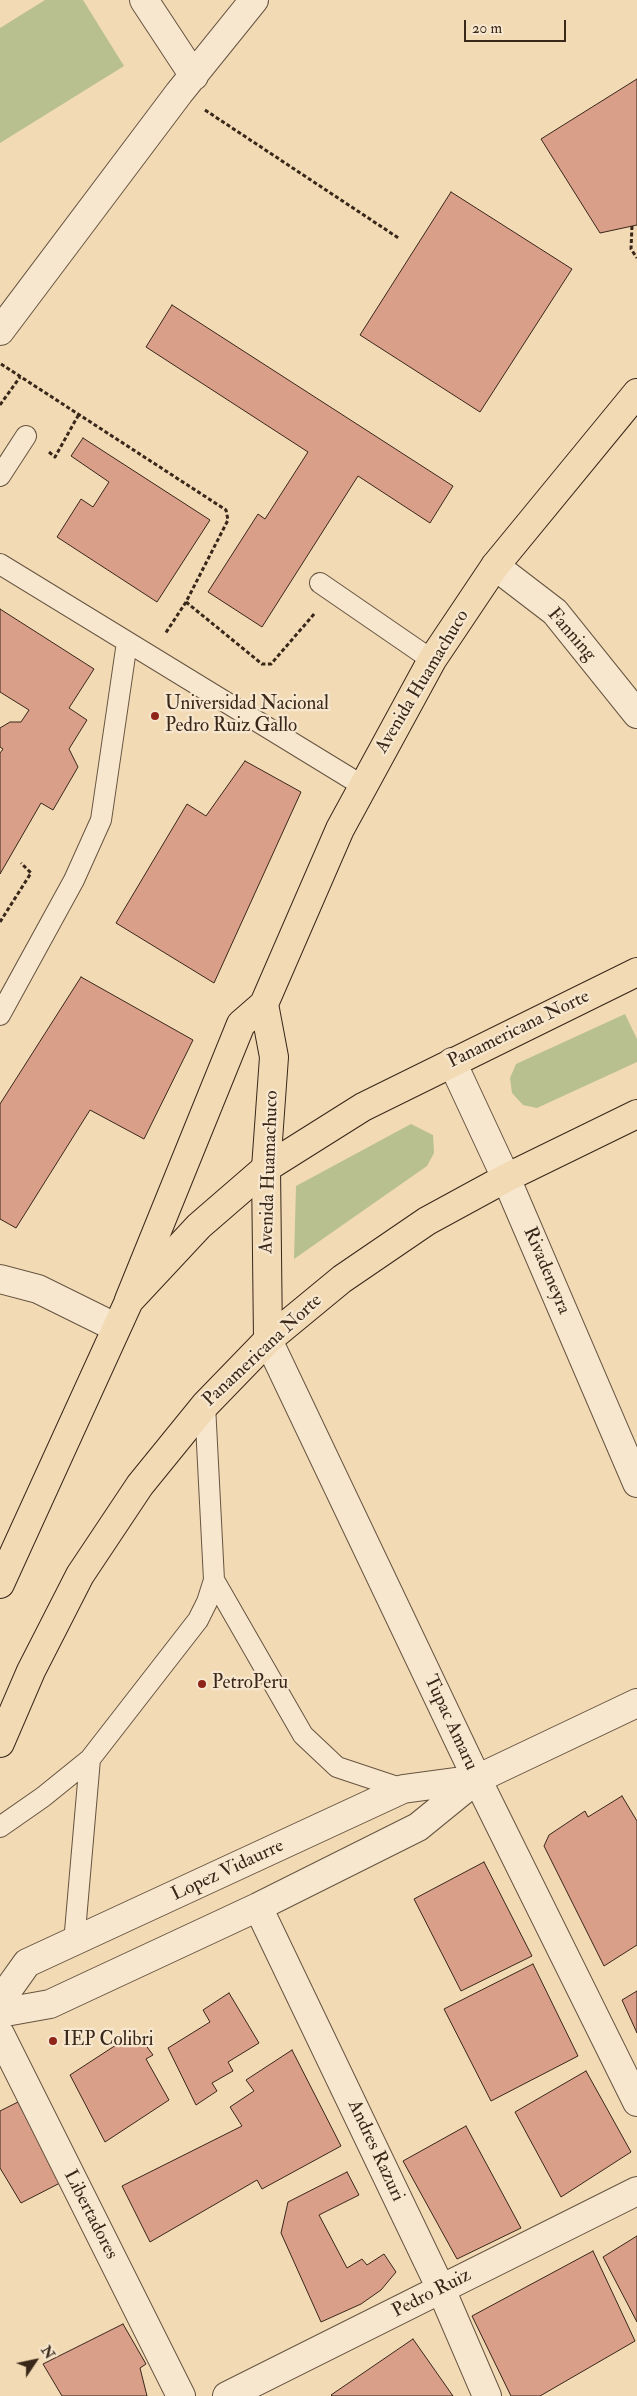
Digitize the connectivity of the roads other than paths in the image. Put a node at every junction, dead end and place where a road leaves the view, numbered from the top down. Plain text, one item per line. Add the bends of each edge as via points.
1 (144, 0) edge
2 (254, 0) edge
3 (187, 84) junction
4 (0, 331) edge
5 (637, 393) edge
6 (26, 436) dead end
7 (0, 476) edge
8 (0, 564) edge
9 (495, 566) junction
10 (327, 587) road end
11 (127, 642) junction
12 (432, 660) junction
13 (637, 714) edge
14 (363, 786) junction
15 (637, 972) edge
16 (264, 1004) junction
17 (0, 1014) edge
18 (452, 1062) junction
19 (637, 1114) edge
20 (266, 1168) junction
21 (506, 1178) junction
22 (0, 1279) edge
23 (129, 1301) junction
24 (115, 1327) junction
25 (268, 1340) junction
26 (205, 1405) junction
27 (637, 1482) edge
28 (214, 1580) junction
29 (0, 1584) edge
30 (637, 1703) edge
31 (0, 1743) edge
32 (90, 1759) junction
33 (477, 1780) junction
34 (404, 1789) junction
35 (0, 1827) edge
36 (258, 1907) junction
37 (74, 1943) junction
38 (0, 2001) edge
39 (0, 2013) edge
40 (0, 2034) edge
41 (637, 2102) edge
42 (637, 2191) edge
43 (441, 2289) junction
44 (181, 2396) edge
45 (227, 2396) edge
46 (487, 2396) edge

1 - 3 street
2 - 3 street
3 - 4 street
5 - 9 main road, Avenida Huamachuco
6 - 7 lane
8 - 11 lane
9 - 12 main road, Avenida Huamachuco
9 - 13 street, Fanning via 555,612
10 - 12 lane
11 - 14 lane
11 - 17 lane via 101,820 74,880
12 - 14 main road, Avenida Huamachuco
14 - 16 main road, Avenida Huamachuco via 340,829
15 - 18 main road, Panamericana Norte
16 - 20 main road, Avenida Huamachuco via 274,1057
16 - 23 main road, Avenida Huamachuco via 241,1024
18 - 20 main road, Panamericana Norte via 362,1107
18 - 21 street, Rivadeneyra
19 - 21 main road, Panamericana Norte
20 - 23 main road, Panamericana Norte via 199,1226
20 - 25 main road, Avenida Huamachuco
21 - 25 main road, Panamericana Norte via 427,1221 342,1279
21 - 27 street, Rivadeneyra
22 - 24 street via 38,1289
23 - 24 main road, Panamericana Norte
24 - 29 main road, Panamericana Norte
25 - 26 main road, Panamericana Norte
25 - 33 street, Tupac Amaru
26 - 28 lane
26 - 31 main road, Panamericana Norte via 140,1486 80,1575 31,1671
28 - 32 lane via 198,1620
28 - 34 lane via 303,1735 337,1767
30 - 33 street, Lopez Vidaurre
32 - 35 lane
32 - 37 lane
33 - 34 street, Lopez Vidaurre
33 - 36 street, Lopez Vidaurre via 418,1827
33 - 41 street, Tupac Amaru
34 - 37 street, Lopez Vidaurre
36 - 39 street, Lopez Vidaurre via 50,2004
36 - 43 street, Andres Razuri
37 - 38 street, Lopez Vidaurre via 28,1963
40 - 44 street, Libertadores
42 - 43 street, Pedro Ruiz
43 - 45 street, Pedro Ruiz
43 - 46 street, Andres Razuri

